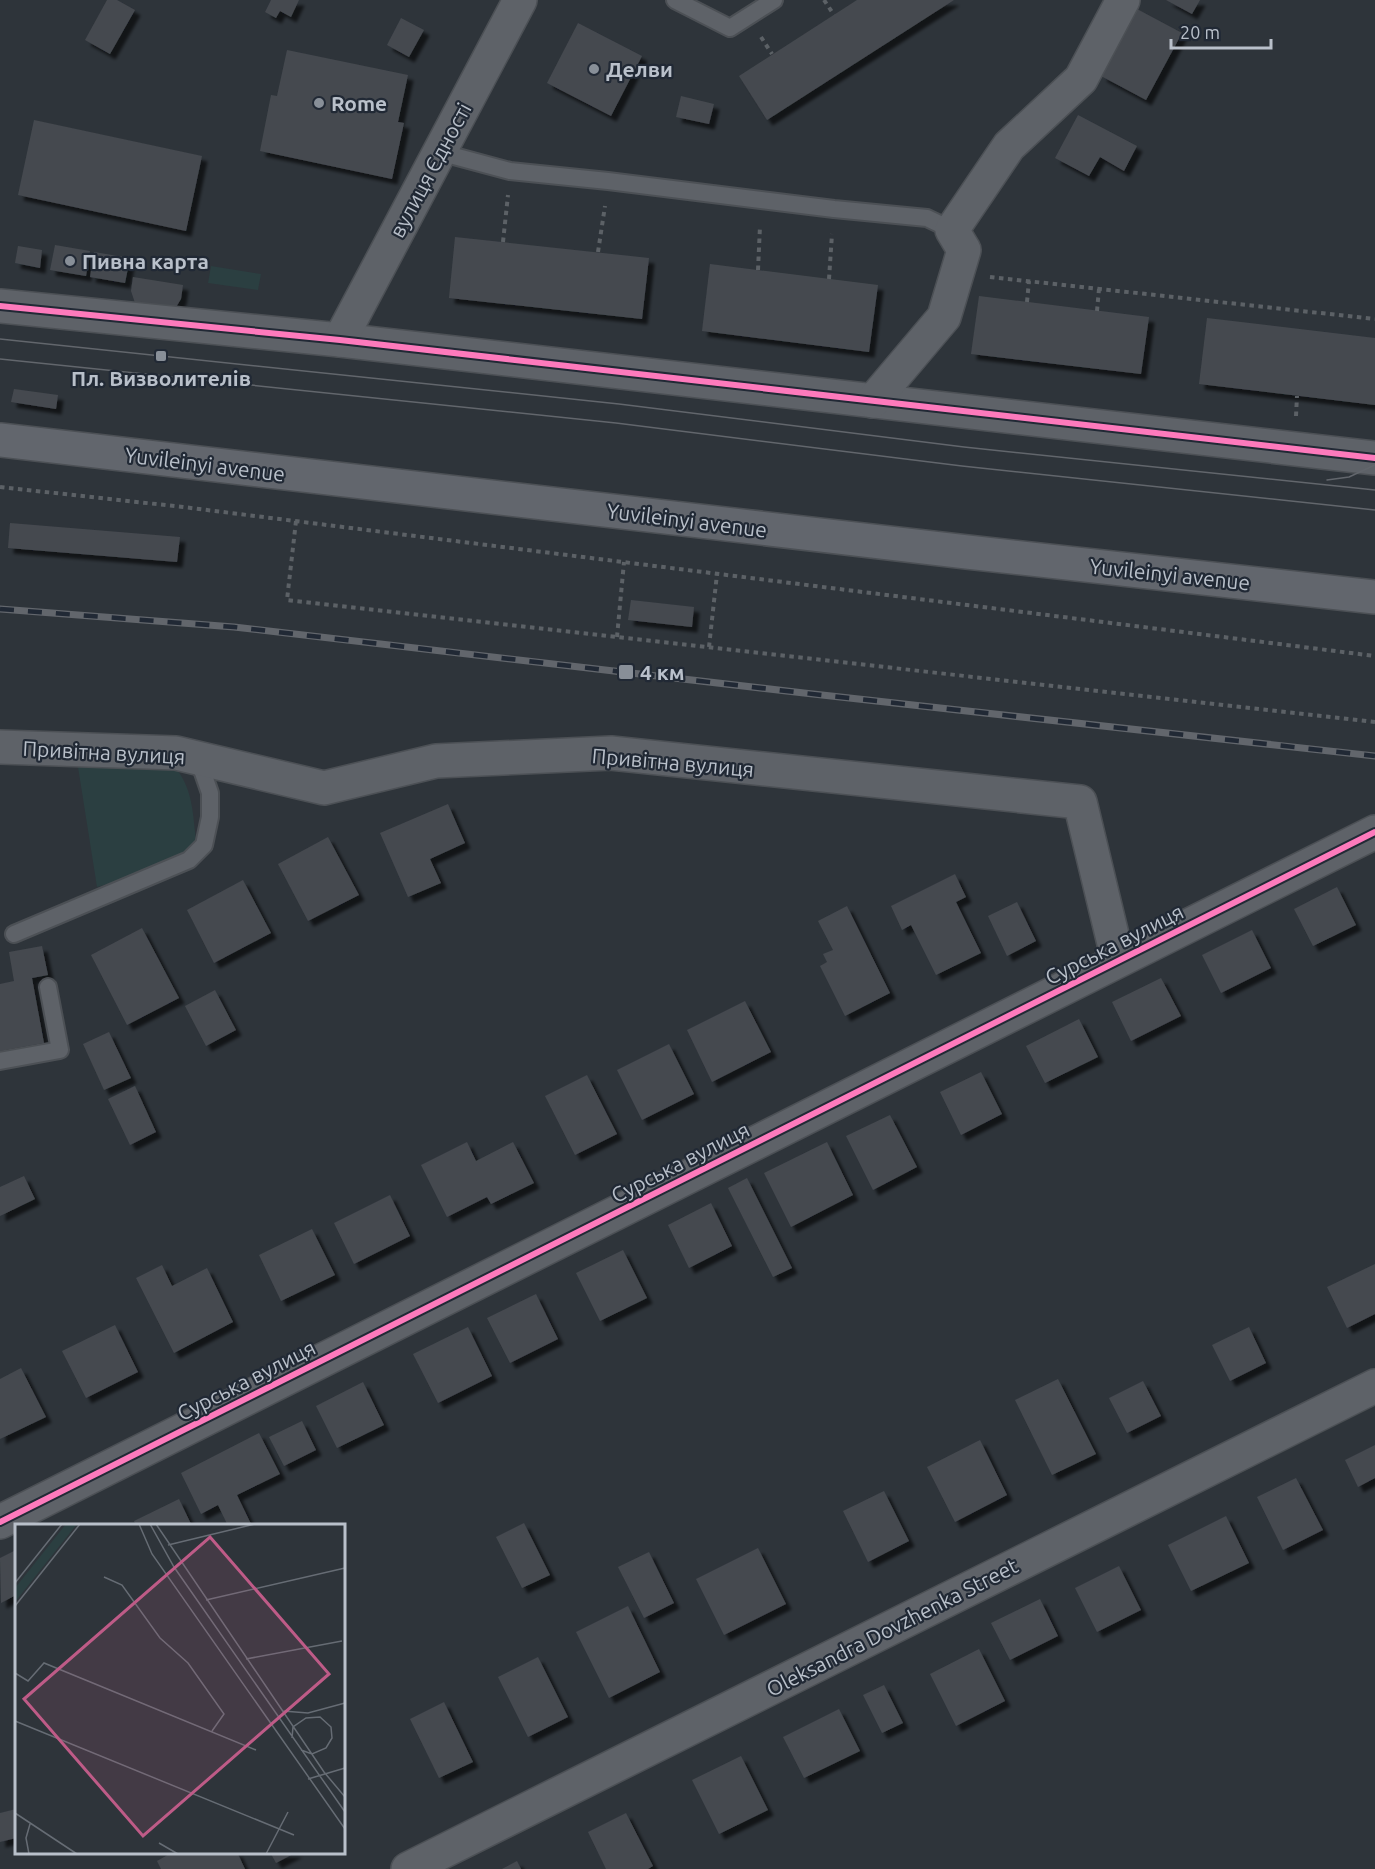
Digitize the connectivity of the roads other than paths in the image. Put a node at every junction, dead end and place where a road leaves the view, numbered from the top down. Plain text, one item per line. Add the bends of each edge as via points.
1 (520, 0) edge
2 (675, 0) edge
3 (774, 0) edge
4 (1123, 0) edge
5 (439, 152) junction
6 (952, 230) junction
7 (0, 306) edge
8 (340, 340) junction
9 (873, 401) junction
10 (0, 440) edge
11 (1368, 451) edge
12 (1375, 597) edge
13 (0, 747) edge
14 (176, 753) junction
15 (1375, 832) edge
16 (14, 934) dead end
17 (1118, 960) junction
18 (48, 987) dead end
19 (0, 1061) edge
20 (1375, 1386) edge
21 (0, 1522) edge
22 (408, 1869) edge

1 - 5 street, вулиця Єдності
2 - 3 lane via 730,28
4 - 6 street via 1082,79 1009,146
5 - 6 lane via 510,171 927,218
5 - 8 street, вулиця Єдності
6 - 9 street via 964,250 944,317
7 - 8 street
8 - 9 street
9 - 11 street
10 - 12 main road, Yuvileinyi avenue
13 - 14 street, Привітна вулиця
14 - 16 lane via 201,767 210,793 204,845 189,861
14 - 17 street, Привітна вулиця via 324,788 436,761 611,753 1080,802
15 - 17 street, Сурська вулиця
17 - 21 street, Сурська вулиця
18 - 19 lane via 60,1050
20 - 22 street, Oleksandra Dovzhenka Street

